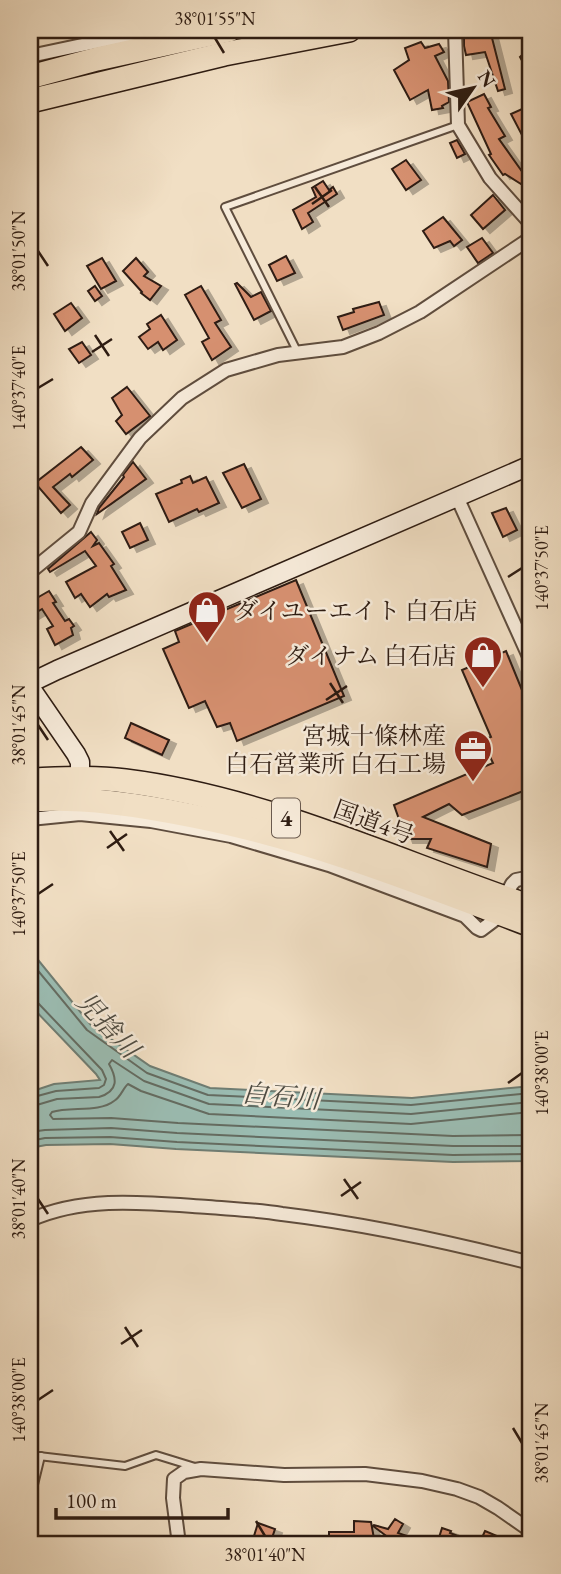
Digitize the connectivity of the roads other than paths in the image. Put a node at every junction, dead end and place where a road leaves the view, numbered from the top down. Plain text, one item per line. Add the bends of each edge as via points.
1 (153, 30) edge
2 (229, 30) edge
3 (349, 30) edge
4 (454, 30) edge
5 (108, 34) edge
6 (30, 56) edge
7 (30, 77) edge
8 (30, 101) edge
9 (458, 125) junction
10 (531, 224) edge
11 (530, 245) edge
12 (298, 352) junction
13 (531, 465) edge
14 (457, 496) junction
15 (30, 572) edge
16 (531, 662) edge
17 (30, 685) edge
18 (30, 780) edge
19 (80, 789) junction
20 (30, 800) edge
21 (30, 819) edge
22 (531, 877) edge
23 (501, 905) junction
24 (531, 907) edge
25 (531, 925) edge
26 (30, 1220) edge
27 (531, 1263) edge
28 (30, 1455) edge
29 (41, 1457) junction
30 (201, 1469) junction
31 (30, 1502) edge
32 (531, 1531) edge
33 (179, 1544) edge

1 - 5 street
2 - 7 highway
3 - 8 highway via 224,54
4 - 9 street
5 - 6 street
9 - 10 street via 490,178
9 - 12 lane via 225,207
11 - 12 street via 380,333 343,347
12 - 15 street via 226,370 182,398 140,438 92,503 79,532
13 - 14 street
14 - 16 street
14 - 17 street
17 - 19 street via 80,762
18 - 19 highway, 国道4号 / 4
19 - 20 highway, 国道4号 / 4
19 - 23 highway, 国道4号 / 4 via 296,840
21 - 23 street via 79,814 231,836 330,865 465,916 481,930 493,921
22 - 23 street via 516,880
23 - 24 highway, 国道4号 / 4
23 - 25 highway, 国道4号 / 4
26 - 27 street via 79,1205 115,1203 254,1211 417,1236
28 - 29 lane
29 - 30 lane via 125,1466 156,1455
29 - 31 lane
30 - 32 street via 422,1481 479,1497
30 - 33 street via 174,1479

